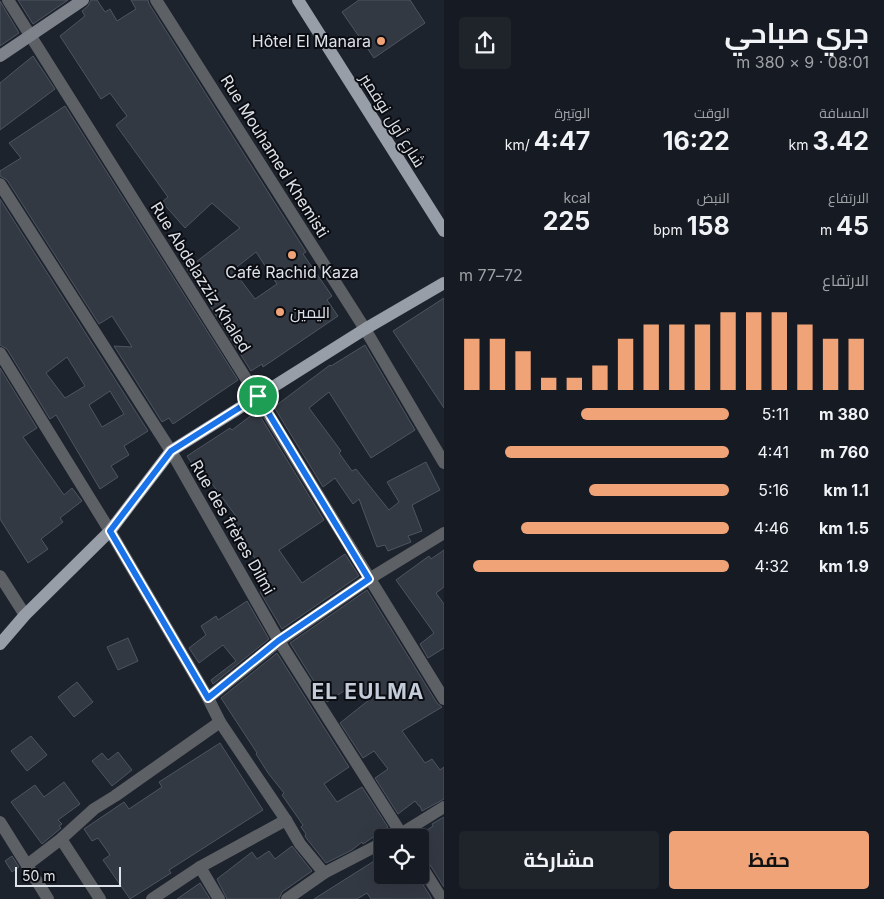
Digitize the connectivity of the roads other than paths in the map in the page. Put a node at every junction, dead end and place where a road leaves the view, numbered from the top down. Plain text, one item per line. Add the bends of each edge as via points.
1 (8, 0) edge
2 (83, 0) edge
3 (156, 0) edge
4 (298, 0) edge
5 (30, 37) junction
6 (0, 56) edge
7 (0, 184) edge
8 (444, 231) edge
9 (444, 283) edge
10 (365, 329) junction
11 (0, 353) edge
12 (258, 396) junction
13 (171, 451) junction
14 (444, 462) edge
15 (110, 531) junction
16 (444, 533) edge
17 (0, 576) edge
18 (369, 579) junction
19 (25, 616) junction
20 (278, 641) junction
21 (0, 644) edge
22 (208, 698) junction
23 (444, 699) edge
24 (220, 722) junction
25 (444, 807) edge
26 (286, 820) junction
27 (0, 822) edge
28 (395, 829) edge
29 (410, 829) edge
30 (61, 839) junction
31 (374, 847) edge
32 (27, 865) junction
33 (200, 867) junction
34 (324, 873) junction
35 (429, 878) edge
36 (48, 899) edge
37 (100, 899) edge
38 (152, 899) edge
39 (219, 899) edge
40 (287, 899) edge
41 (442, 899) edge

1 - 5 street, Rue Abdelazziz Khaled
2 - 5 main road
3 - 10 street, Rue Mouhamed Khemisti
4 - 8 main road, شارع أول نوفمبر
5 - 6 main road
5 - 12 street, Rue Abdelazziz Khaled
7 - 13 street, Rue des frères Dilmi
9 - 10 main road
10 - 12 main road
10 - 14 street, Rue Mouhamed Khemisti
11 - 15 street
12 - 13 main road
12 - 18 street, Rue Abdelazziz Khaled
13 - 15 main road
13 - 20 street, Rue des frères Dilmi
15 - 19 main road
15 - 22 street
16 - 18 street
17 - 19 street
18 - 20 street
18 - 23 street, Rue Abdelazziz Khaled
19 - 21 main road
20 - 22 street
20 - 28 street, Rue des frères Dilmi
22 - 24 street
24 - 26 street
24 - 30 street via 94,809
25 - 29 street
26 - 33 street
26 - 34 street via 300,844
27 - 32 street
30 - 32 street
30 - 37 street
31 - 34 street
32 - 36 street
33 - 38 street
33 - 39 street
34 - 40 street
35 - 41 street

